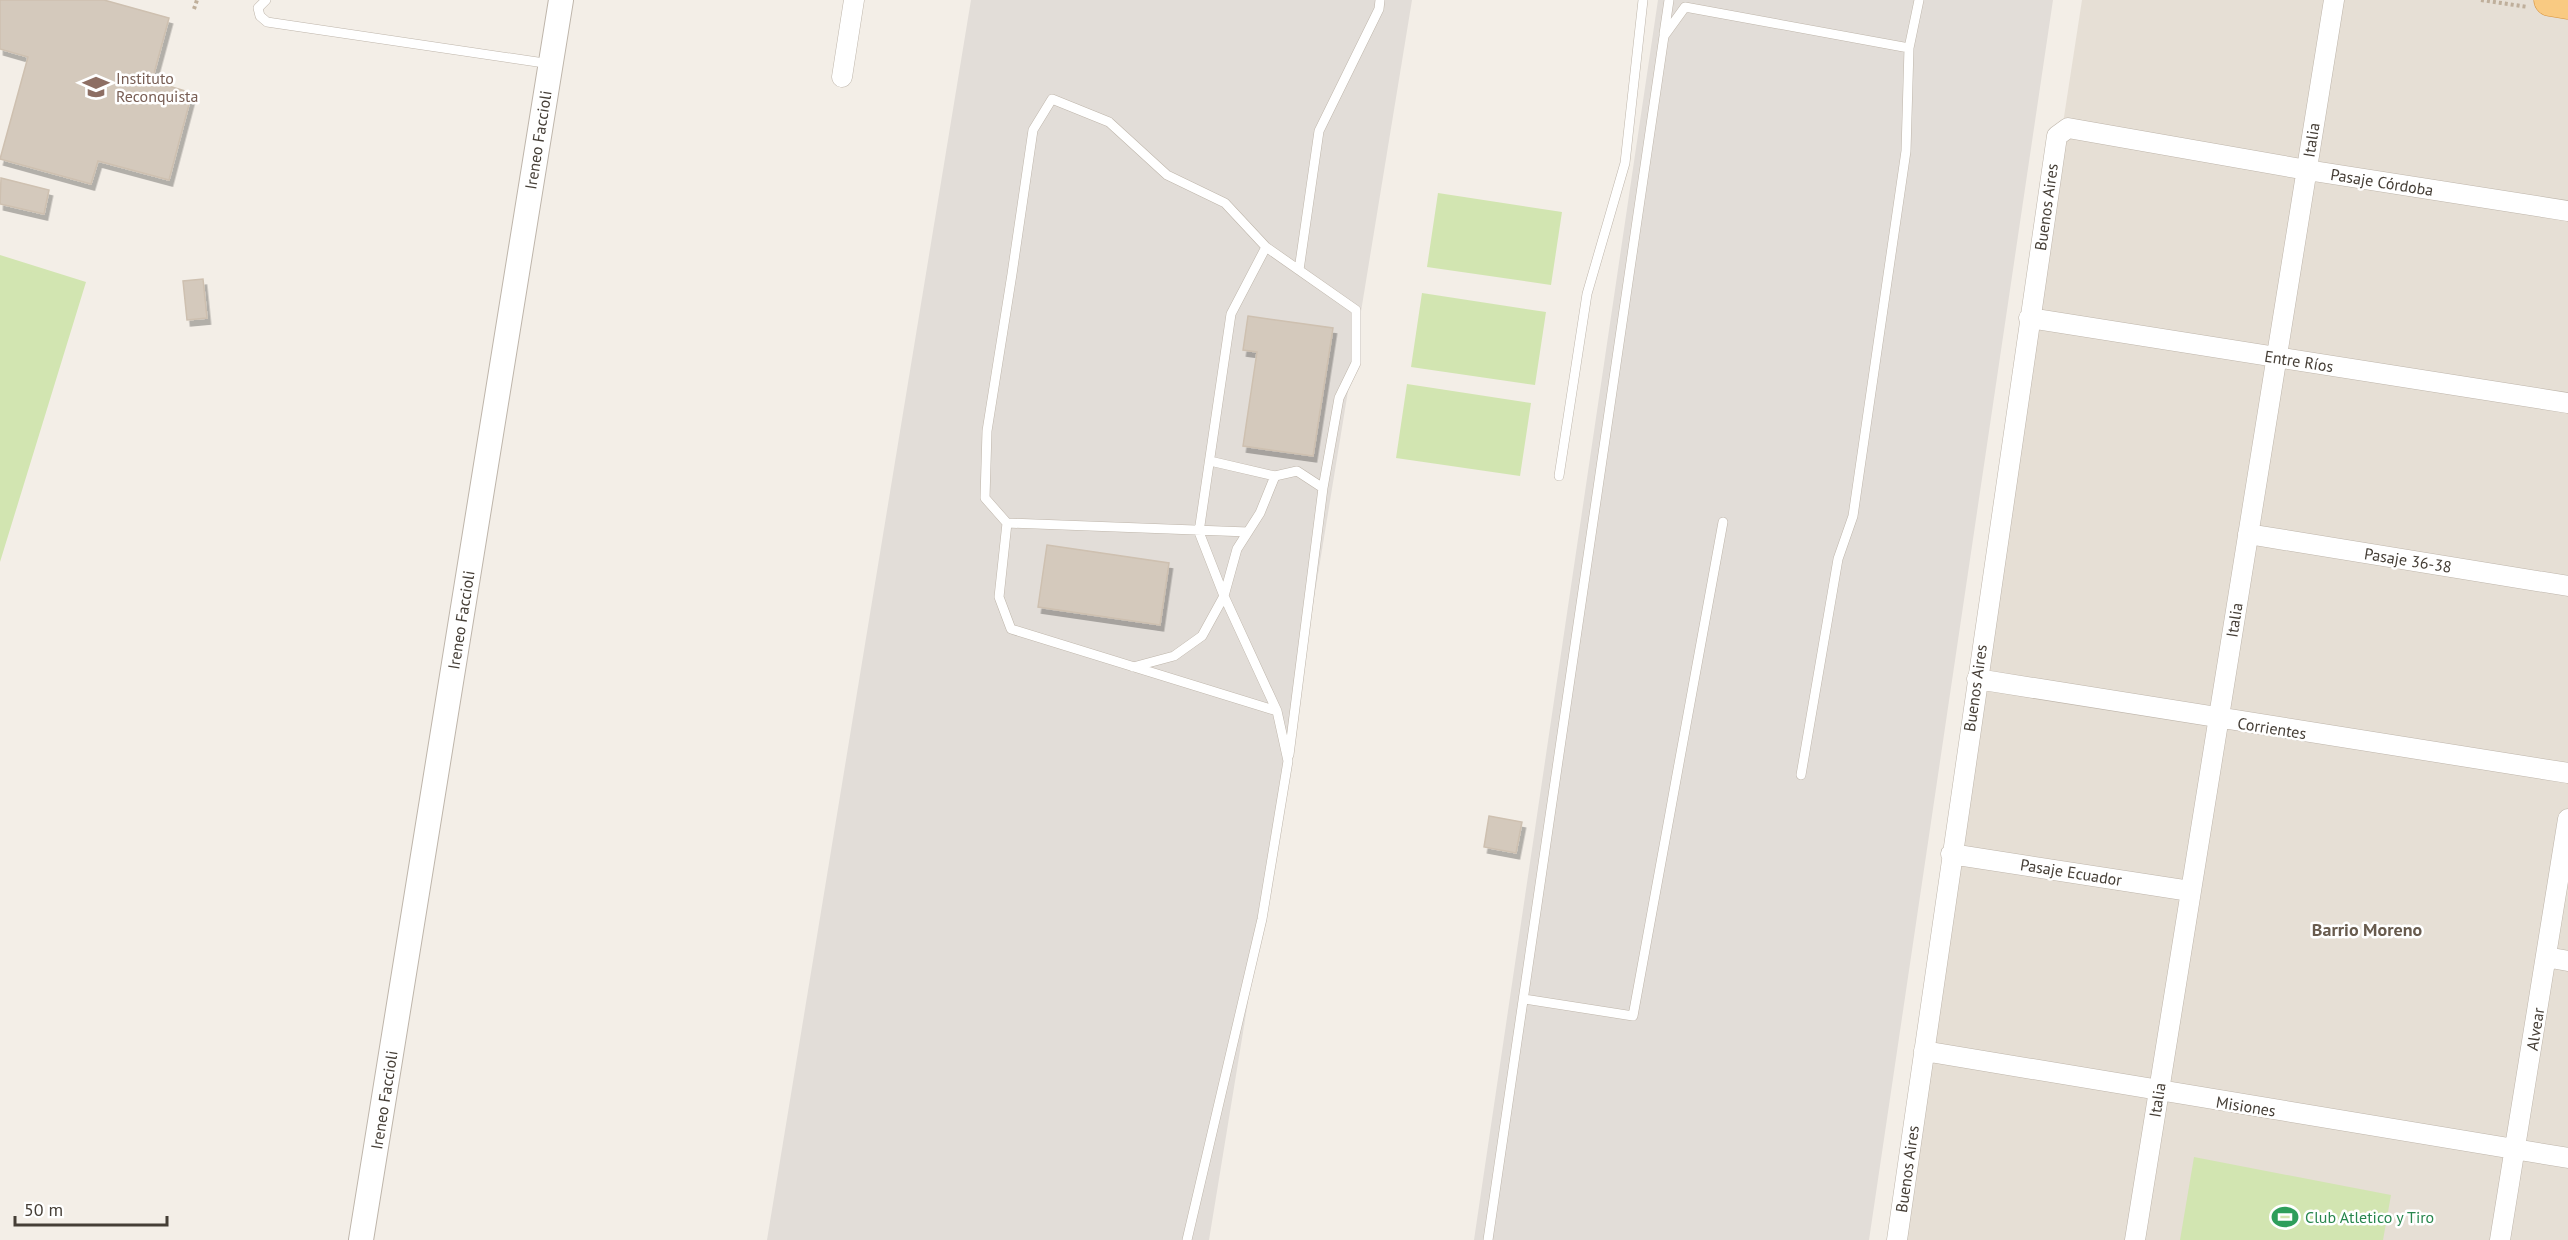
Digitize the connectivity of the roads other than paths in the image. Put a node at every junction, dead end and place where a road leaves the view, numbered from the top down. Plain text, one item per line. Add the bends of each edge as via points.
1 (266, 0) edge
2 (561, 0) edge
3 (854, 0) edge
4 (1380, 0) edge
5 (1643, 0) edge
6 (1669, 0) edge
7 (1919, 0) edge
8 (2334, 0) edge
9 (2550, 0) edge
10 (2568, 3) edge
11 (1664, 36) junction
12 (1909, 48) junction
13 (551, 64) junction
14 (842, 77) dead end
15 (2057, 136) joint
16 (2307, 170) junction
17 (2568, 211) edge
18 (1266, 247) junction
19 (1299, 270) junction
20 (2030, 318) junction
21 (2276, 357) junction
22 (2568, 403) edge
23 (1210, 461) junction
24 (1275, 476) junction
25 (1558, 476) dead end
26 (1323, 488) junction
27 (1724, 522) dead end
28 (1007, 523) junction
29 (1199, 532) junction
30 (1248, 532) junction
31 (2248, 534) junction
32 (2568, 586) edge
33 (1224, 596) junction
34 (1133, 667) junction
35 (1977, 679) junction
36 (1277, 711) junction
37 (2218, 719) junction
38 (1288, 761) junction
39 (2568, 773) edge
40 (1801, 775) dead end
41 (2568, 819) edge
42 (1951, 854) junction
43 (2190, 891) junction
44 (2546, 957) junction
45 (2568, 961) edge
46 (1524, 999) junction
47 (1924, 1051) junction
48 (2159, 1092) junction
49 (2515, 1149) junction
50 (2568, 1158) edge
51 (361, 1240) edge
52 (1187, 1240) edge
53 (1488, 1240) edge
54 (1897, 1240) edge
55 (2135, 1240) edge
56 (2500, 1240) edge

1 - 13 lane via 258,8 267,22
2 - 13 street, Ireneo Faccioli
3 - 14 street
4 - 19 lane via 1319,131
5 - 25 lane via 1624,163 1587,294
6 - 11 lane
7 - 12 lane
8 - 16 street, Italia
9 - 10 highway
11 - 12 lane via 1685,7
11 - 46 lane
12 - 40 lane via 1906,152 1853,516 1838,559
13 - 51 street, Ireneo Faccioli
15 - 16 street, Pasaje Córdoba via 2068,128
15 - 20 street, Buenos Aires
16 - 17 street, Pasaje Córdoba
16 - 21 street, Italia
18 - 19 lane
18 - 23 lane via 1231,314
18 - 28 lane via 1225,203 1167,175 1109,122 1053,99 1033,130 987,431 985,498
19 - 26 lane via 1356,310 1356,363 1339,398
20 - 21 street, Entre Ríos
20 - 35 street, Buenos Aires
21 - 22 street, Entre Ríos
21 - 31 street, Italia
23 - 24 lane
23 - 29 lane
24 - 26 lane via 1297,471
24 - 30 lane
26 - 38 lane
27 - 46 lane via 1633,1016
28 - 29 lane
28 - 34 lane via 999,597 1011,629
29 - 30 lane
29 - 33 lane
30 - 33 lane via 1237,549
31 - 32 street, Pasaje 36-38
31 - 37 street, Italia
33 - 34 lane via 1202,636 1174,656
33 - 36 lane
34 - 36 lane
35 - 37 street, Corrientes
35 - 42 street, Buenos Aires
36 - 38 lane
37 - 39 street, Corrientes
37 - 43 street, Italia
38 - 52 lane via 1262,919
41 - 44 street, Alvear
42 - 43 street, Pasaje Ecuador
42 - 47 street, Buenos Aires
43 - 48 street, Italia
44 - 45 street
44 - 49 street, Alvear
46 - 53 lane
47 - 48 street, Misiones
47 - 54 street, Buenos Aires
48 - 49 street, Misiones
48 - 55 street, Italia
49 - 50 street, Misiones
49 - 56 street, Alvear

